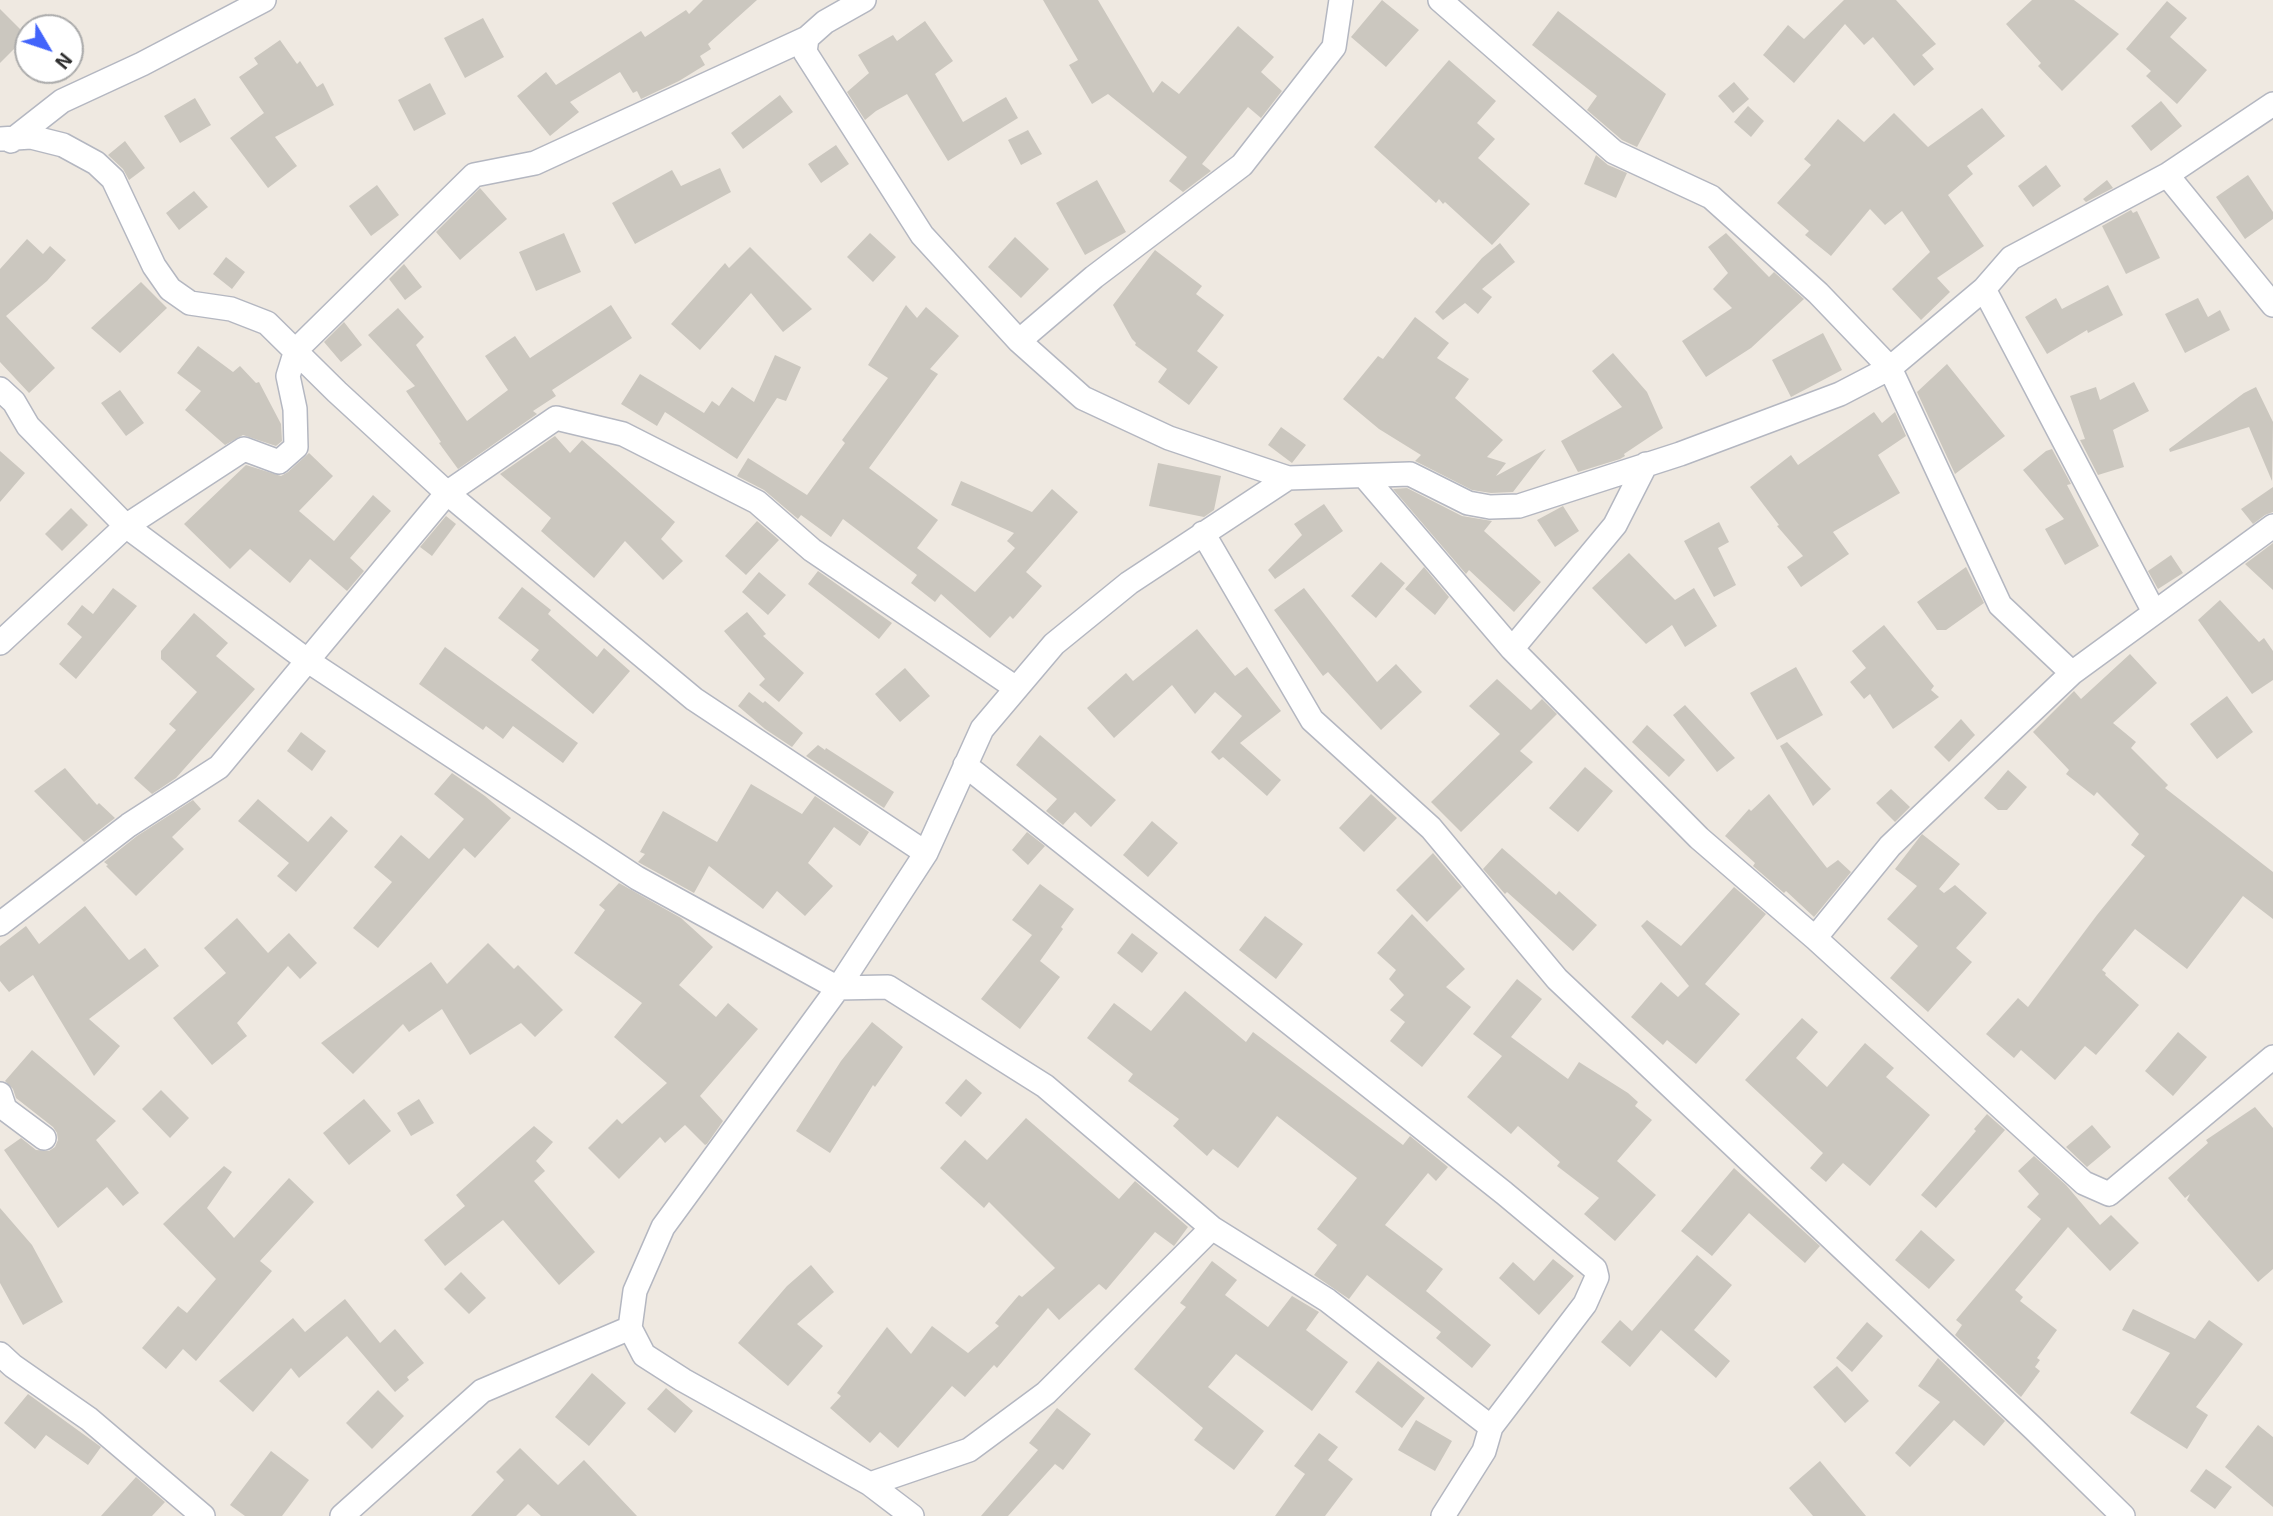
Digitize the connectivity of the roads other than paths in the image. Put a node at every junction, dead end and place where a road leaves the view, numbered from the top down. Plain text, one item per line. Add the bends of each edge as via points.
1 (264, 0) edge
2 (864, 0) edge
3 (1340, 0) edge
4 (1440, 0) edge
5 (807, 38) junction
6 (2273, 104) edge
7 (4, 143) edge
8 (2167, 175) junction
9 (1984, 289) junction
10 (2273, 305) edge
11 (1019, 341) junction
12 (296, 351) junction
13 (1890, 368) junction
14 (0, 388) edge
15 (1646, 464) junction
16 (1365, 477) junction
17 (1288, 478) junction
18 (447, 493) junction
19 (126, 526) junction
20 (2273, 526) edge
21 (1203, 533) junction
22 (2154, 612) junction
23 (0, 643) edge
24 (1512, 649) junction
25 (308, 661) junction
26 (2072, 673) junction
27 (1016, 688) junction
28 (965, 765) junction
29 (926, 853) junction
30 (0, 924) edge
31 (1815, 938) junction
32 (838, 988) junction
33 (2273, 1057) edge
34 (0, 1094) edge
35 (44, 1138) dead end
36 (1212, 1228) junction
37 (630, 1328) junction
38 (0, 1354) edge
39 (1491, 1427) junction
40 (870, 1484) junction
41 (203, 1516) edge
42 (342, 1516) edge
43 (912, 1516) edge
44 (1443, 1516) edge
45 (2123, 1516) edge

1 - 7 street via 62,101
2 - 5 street
3 - 11 street via 1335,47 1242,165 1094,277
4 - 13 street via 1614,152 1711,197 1818,293
5 - 11 street via 805,52 922,235
5 - 12 street via 535,163 474,175
6 - 8 street
7 - 12 street via 31,137 63,145 96,163 113,179 154,266 170,289 190,303 231,309 267,323
8 - 9 street via 2011,258
8 - 10 street
9 - 13 street
9 - 22 street
11 - 17 street via 1083,398 1169,438
12 - 18 street
12 - 19 street via 289,376 296,447 279,462 244,449
13 - 15 street via 1840,394
13 - 26 street via 2000,605
14 - 19 street via 28,426
15 - 16 street via 1519,506 1468,503 1410,474
15 - 24 street via 1615,525
16 - 17 street
16 - 24 street
17 - 21 street
18 - 25 street
18 - 27 street via 556,418 623,434 757,502 812,550
18 - 29 street via 694,699
19 - 23 street
19 - 25 street
20 - 22 street
21 - 27 street via 1129,583 1054,644
21 - 45 street via 1312,720 1431,828 1557,979
22 - 26 street
24 - 31 street via 1699,838
25 - 30 street via 219,767 129,825
25 - 32 street via 637,878
26 - 31 street via 1890,846
27 - 28 street via 982,729
28 - 29 street
28 - 39 street via 1595,1269 1597,1277 1585,1304
29 - 32 street
31 - 33 street via 2084,1183 2109,1194
32 - 36 street via 888,987 1045,1086
32 - 37 street via 663,1227 635,1292
34 - 35 street via 5,1110
36 - 39 street via 1327,1300
36 - 40 street via 1046,1393 969,1450
37 - 40 street via 644,1355
37 - 42 street via 482,1391
38 - 41 street via 89,1419
39 - 44 street via 1484,1451
40 - 43 street

